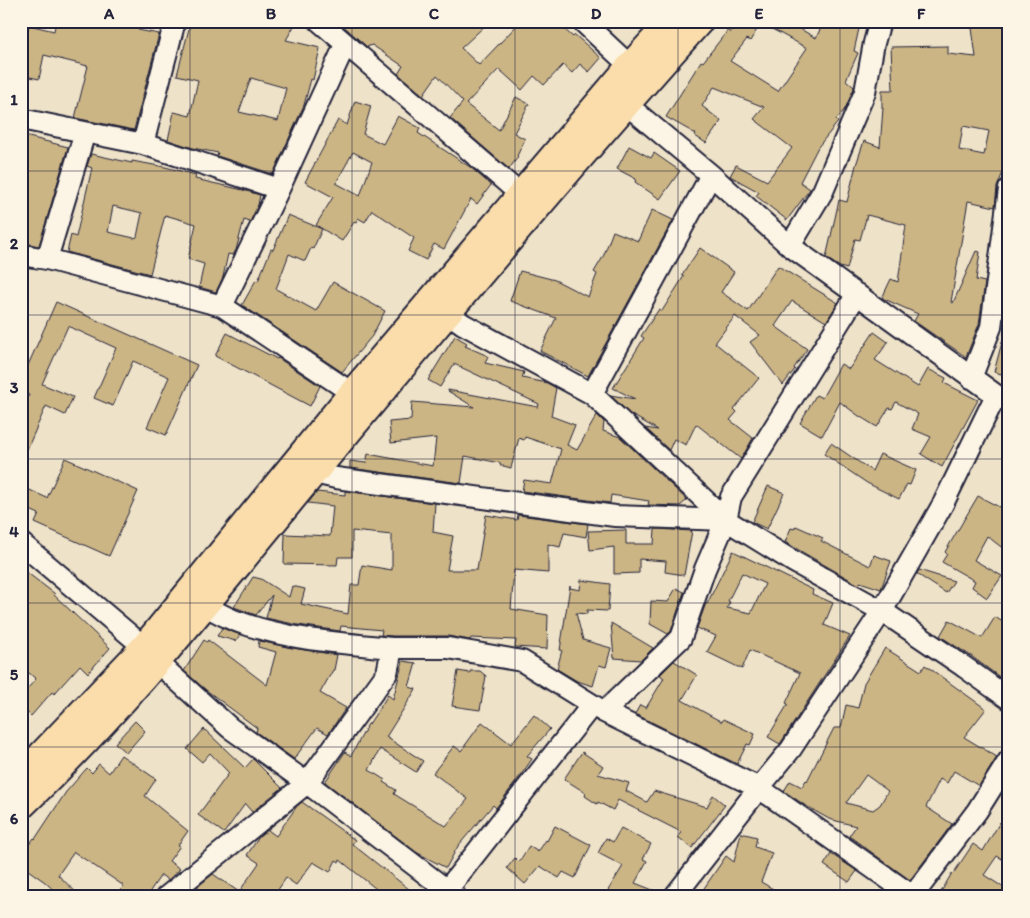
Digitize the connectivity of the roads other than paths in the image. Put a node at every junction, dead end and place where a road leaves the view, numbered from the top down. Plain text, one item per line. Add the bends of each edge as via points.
1 (175, 21) edge
2 (319, 21) edge
3 (582, 21) edge
4 (671, 21) edge
5 (700, 21) edge
6 (880, 21) edge
7 (345, 45) junction
8 (630, 66) junction
9 (626, 104) junction
10 (21, 119) edge
11 (85, 132) junction
12 (143, 144) junction
13 (711, 175) junction
14 (279, 189) junction
15 (1009, 189) edge
16 (520, 194) junction
17 (790, 246) junction
18 (1005, 252) edge
19 (21, 255) edge
20 (47, 260) junction
21 (857, 294) junction
22 (222, 306) junction
23 (448, 313) junction
24 (971, 378) junction
25 (352, 392) junction
26 (592, 394) junction
27 (1002, 399) edge
28 (314, 473) junction
29 (261, 520) junction
30 (726, 520) junction
31 (21, 543) edge
32 (204, 605) junction
33 (882, 611) junction
34 (392, 648) junction
35 (151, 654) junction
36 (1009, 699) edge
37 (598, 708) junction
38 (1009, 760) edge
39 (21, 776) edge
40 (307, 783) junction
41 (759, 788) junction
42 (21, 806) edge
43 (447, 894) edge
44 (166, 897) edge
45 (674, 897) edge
46 (913, 897) edge

1 - 12 street
2 - 7 street
3 - 8 street
4 - 8 main road
5 - 9 main road
6 - 17 street via 865,92 823,191
7 - 14 street
7 - 16 street
8 - 16 main road
9 - 13 street
9 - 23 main road
10 - 11 street
11 - 12 street
11 - 20 street
12 - 14 street
13 - 17 street
13 - 26 street
14 - 22 street
15 - 18 street
16 - 25 main road
17 - 21 street
18 - 24 street via 991,327
19 - 20 street
20 - 22 street
21 - 24 street
21 - 30 street via 732,497
22 - 25 street
23 - 26 street
23 - 28 main road
24 - 27 street
25 - 29 main road
26 - 30 street
27 - 33 street
28 - 29 main road
28 - 30 street via 615,516
29 - 32 main road
29 - 35 main road
30 - 33 street
30 - 37 street via 681,638
31 - 35 street
32 - 34 street via 239,622 277,632 314,640
32 - 35 main road
33 - 36 street
33 - 41 street via 791,749
34 - 37 street via 448,648 522,661
34 - 40 street via 387,673
35 - 39 main road
35 - 40 street via 230,728
35 - 42 main road via 49,780
37 - 41 street
37 - 43 street
38 - 46 street via 977,811
40 - 43 street
40 - 44 street
41 - 45 street
41 - 46 street

